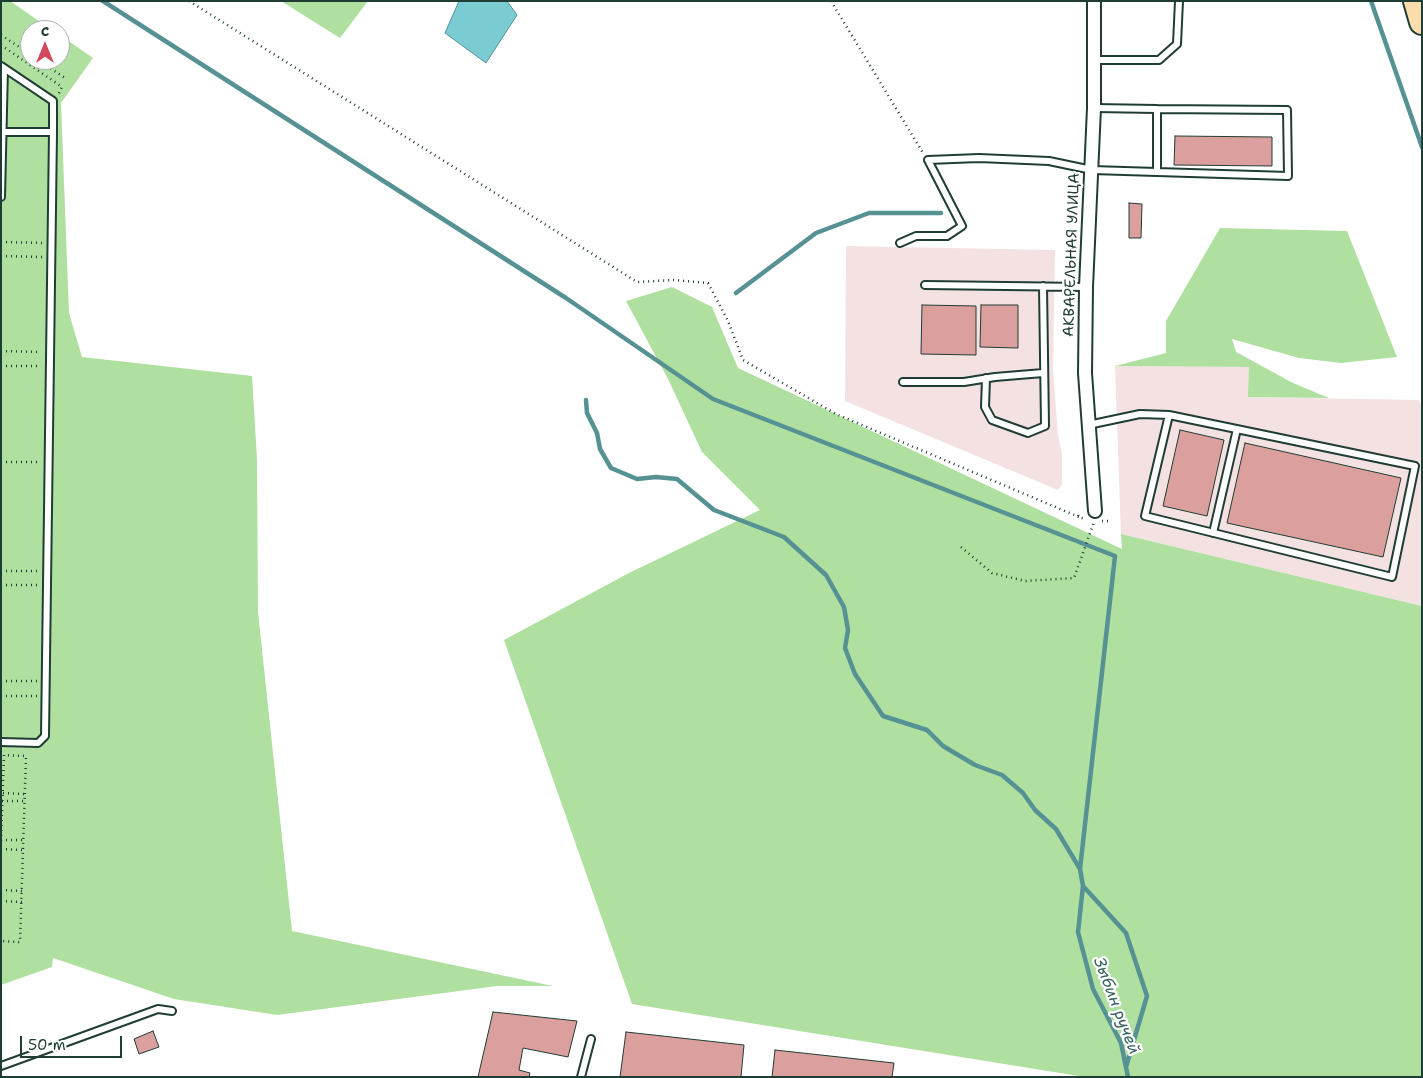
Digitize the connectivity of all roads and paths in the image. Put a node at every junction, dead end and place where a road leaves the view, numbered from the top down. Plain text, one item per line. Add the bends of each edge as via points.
1 (189, 1) edge
2 (831, 1) edge
3 (1094, 1) edge
4 (1179, 1) edge
5 (1416, 1) edge
6 (1422, 22) edge
7 (1, 35) edge
8 (1, 45) edge
9 (20, 47) edge
10 (1095, 60) junction
11 (3, 67) edge
12 (52, 70) edge
13 (64, 78) dead end
14 (62, 88) dead end
15 (1094, 108) junction
16 (1157, 109) junction
17 (2, 132) edge
18 (54, 132) junction
19 (928, 160) junction
20 (1092, 170) junction
21 (1157, 172) junction
22 (1, 197) edge
23 (1, 242) edge
24 (52, 243) junction
25 (900, 243) dead end
26 (1, 256) edge
27 (51, 257) junction
28 (926, 285) dead end
29 (1043, 286) junction
30 (1086, 287) junction
31 (1, 351) edge
32 (50, 352) junction
33 (1, 366) edge
34 (49, 366) junction
35 (1043, 373) junction
36 (986, 378) junction
37 (903, 382) dead end
38 (1169, 415) junction
39 (1088, 425) junction
40 (1237, 429) junction
41 (1, 462) edge
42 (48, 462) junction
43 (1095, 510) joint
44 (1079, 517) dead end
45 (1213, 533) junction
46 (961, 547) dead end
47 (1, 571) edge
48 (47, 571) junction
49 (1, 585) edge
50 (46, 585) junction
51 (1, 681) edge
52 (46, 681) junction
53 (1, 696) edge
54 (46, 696) junction
55 (1, 742) edge
56 (25, 794) junction
57 (2, 797) edge
58 (25, 801) junction
59 (1, 840) edge
60 (24, 840) junction
61 (1, 849) edge
62 (23, 850) junction
63 (1, 890) edge
64 (22, 891) junction
65 (1, 901) edge
66 (22, 902) junction
67 (1, 941) edge
68 (172, 1011) dead end
69 (591, 1039) dead end
70 (1, 1066) edge
71 (581, 1077) edge

1 - 44 path via 637,282 708,282 743,360 836,414
2 - 19 path
3 - 10 street, АКВАРЕЛЬНАЯ УЛИЦА
4 - 10 lane via 1177,44 1159,60
5 - 6 highway
7 - 9 path
8 - 14 path
10 - 15 street, АКВАРЕЛЬНАЯ УЛИЦА
11 - 17 lane
11 - 18 lane via 53,101
12 - 13 path
15 - 16 lane
15 - 20 street, АКВАРЕЛЬНАЯ УЛИЦА
16 - 21 lane
16 - 21 lane via 1287,110 1288,176
17 - 18 lane
17 - 22 lane
18 - 24 lane
19 - 20 lane via 1049,161
19 - 25 lane via 962,226 947,236 916,236
20 - 21 lane
20 - 30 street, АКВАРЕЛЬНАЯ УЛИЦА
23 - 24 path
24 - 27 lane
26 - 27 path
27 - 32 lane
28 - 29 lane
29 - 30 lane
29 - 35 lane
30 - 39 street, АКВАРЕЛЬНАЯ УЛИЦА
31 - 32 path
32 - 34 lane
33 - 34 path
34 - 42 lane
35 - 36 lane
35 - 36 lane via 1045,426 1028,433 992,420 985,407
36 - 37 lane via 964,382
38 - 39 lane via 1140,414
38 - 40 lane
38 - 45 lane via 1146,516
39 - 43 street, АКВАРЕЛЬНАЯ УЛИЦА
40 - 45 lane
40 - 45 lane via 1415,466 1392,577
41 - 42 path
42 - 48 lane
43 - 46 path via 1094,522 1074,578 1025,581 992,573
47 - 48 path
48 - 50 lane
49 - 50 path
50 - 52 lane
51 - 52 path
52 - 54 lane
53 - 54 path
54 - 55 lane via 45,736 38,743
56 - 57 path
56 - 57 path via 26,756 4,755
56 - 58 path
57 - 58 path
57 - 59 path
58 - 60 path
59 - 60 path
60 - 62 path
61 - 62 path
62 - 64 path
63 - 64 path
64 - 66 path
65 - 66 path
66 - 67 path via 20,942
68 - 70 lane via 158,1009
69 - 71 lane

